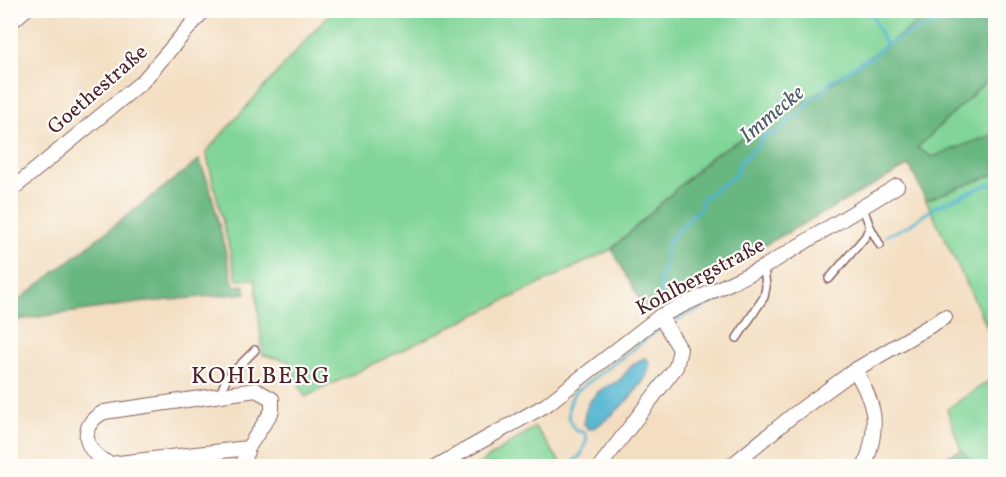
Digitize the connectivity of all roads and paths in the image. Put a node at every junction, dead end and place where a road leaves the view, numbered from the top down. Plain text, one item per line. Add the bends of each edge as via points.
1 (25, 10) edge
2 (204, 10) edge
3 (10, 23) edge
4 (897, 186) dead end
5 (10, 191) edge
6 (863, 208) junction
7 (870, 227) junction
8 (880, 245) dead end
9 (764, 267) junction
10 (829, 279) dead end
11 (660, 316) junction
12 (945, 317) dead end
13 (737, 338) dead end
14 (255, 350) dead end
15 (855, 370) junction
16 (220, 395) junction
17 (248, 447) junction
18 (242, 466) edge
19 (437, 466) edge
20 (600, 466) edge
21 (731, 466) edge
22 (865, 466) edge

1 - 3 street
2 - 5 street, Goethestraße via 143,81
4 - 6 street, Kohlbergstraße
6 - 7 lane
6 - 9 street, Kohlbergstraße
7 - 8 lane
7 - 10 lane
9 - 11 street, Kohlbergstraße
9 - 13 lane via 764,297
11 - 19 street, Kohlbergstraße via 546,405
11 - 20 street via 680,349 676,367
12 - 15 street
14 - 16 lane via 226,378
15 - 21 street
15 - 22 street via 873,411 874,441
16 - 17 street via 256,390 272,399 272,411
16 - 17 street via 104,412 89,426 90,449 98,459 110,464
17 - 18 street

